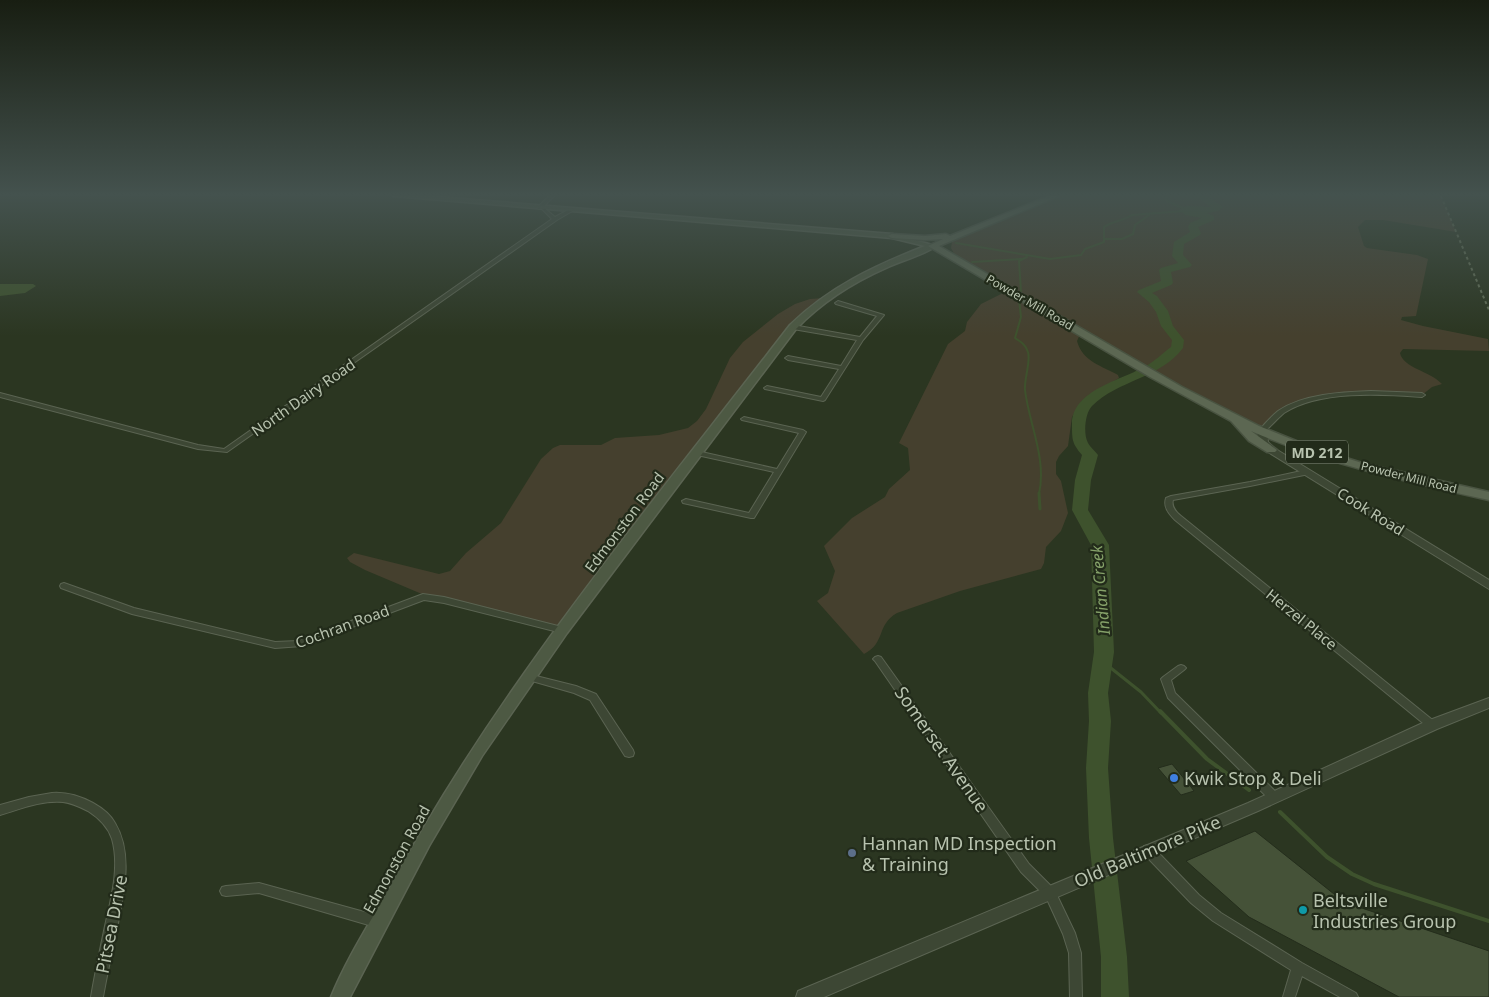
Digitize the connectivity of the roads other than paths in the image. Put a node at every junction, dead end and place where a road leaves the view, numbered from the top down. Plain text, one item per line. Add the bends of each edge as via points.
1 (522, 243) edge
2 (918, 243) edge
3 (940, 243) edge
4 (953, 243) edge
5 (932, 246) junction
6 (957, 260) junction
7 (838, 303) dead end
8 (793, 327) junction
9 (861, 339) junction
10 (788, 358) dead end
11 (843, 368) junction
12 (767, 388) dead end
13 (0, 395) edge
14 (1422, 395) dead end
15 (1231, 417) junction
16 (744, 419) dead end
17 (1262, 431) junction
18 (1295, 445) junction
19 (1275, 452) junction
20 (697, 453) junction
21 (778, 471) junction
22 (1306, 472) junction
23 (1489, 496) edge
24 (686, 501) dead end
25 (1489, 584) edge
26 (64, 586) dead end
27 (562, 630) junction
28 (878, 659) dead end
29 (1181, 668) dead end
30 (528, 677) junction
31 (1489, 703) edge
32 (1432, 725) junction
33 (629, 753) dead end
34 (1274, 797) junction
35 (0, 810) edge
36 (1148, 850) junction
37 (226, 891) dead end
38 (1050, 893) junction
39 (379, 922) junction
40 (1298, 967) junction
41 (97, 997) edge
42 (340, 997) edge
43 (804, 997) edge
44 (1076, 997) edge
45 (1289, 997) edge
46 (1352, 997) edge

1 - 13 street, North Dairy Road via 224,452
2 - 5 main road, Powder Mill Road
3 - 5 main road, Edmonston Road
4 - 6 main road via 951,245
5 - 6 main road, Powder Mill Road / MD 212
5 - 8 main road, Edmonston Road via 848,282 823,299
6 - 15 main road, Powder Mill Road / MD 212 via 1156,378
7 - 9 street via 881,315
8 - 9 street
8 - 20 main road, Edmonston Road
9 - 11 street
10 - 11 street
11 - 12 street via 823,399
14 - 17 street via 1368,392 1330,397 1283,412
15 - 17 main road, Powder Mill Road / MD 212
15 - 19 main road via 1253,440
16 - 21 street via 803,432
17 - 18 main road, Powder Mill Road / MD 212
17 - 19 street via 1264,443
18 - 19 main road via 1281,446
18 - 23 main road, Powder Mill Road / MD 212 via 1393,475
19 - 22 street, Cook Road
20 - 21 street
20 - 27 main road, Edmonston Road
21 - 24 street via 751,516
22 - 25 street, Cook Road
22 - 32 street, Herzel Place via 1171,498 1168,505 1172,512
26 - 27 street, Cochran Road via 132,611 275,645 300,644 423,597
27 - 30 main road, Edmonston Road
28 - 38 street, Somerset Avenue via 1025,868
29 - 34 street via 1166,679 1171,695
30 - 33 street via 593,697
30 - 39 main road, Edmonston Road via 477,752
31 - 32 street, Old Baltimore Pike
32 - 34 street, Old Baltimore Pike
34 - 36 street, Old Baltimore Pike
35 - 41 street, Pitsea Drive via 62,797 94,808 111,824 120,851 121,879
36 - 38 street, Old Baltimore Pike
36 - 40 street via 1209,911
37 - 39 street via 259,888
38 - 43 street, Old Baltimore Pike
38 - 44 street, Somerset Avenue via 1075,953
39 - 42 main road, Edmonston Road
40 - 45 street
40 - 46 street

